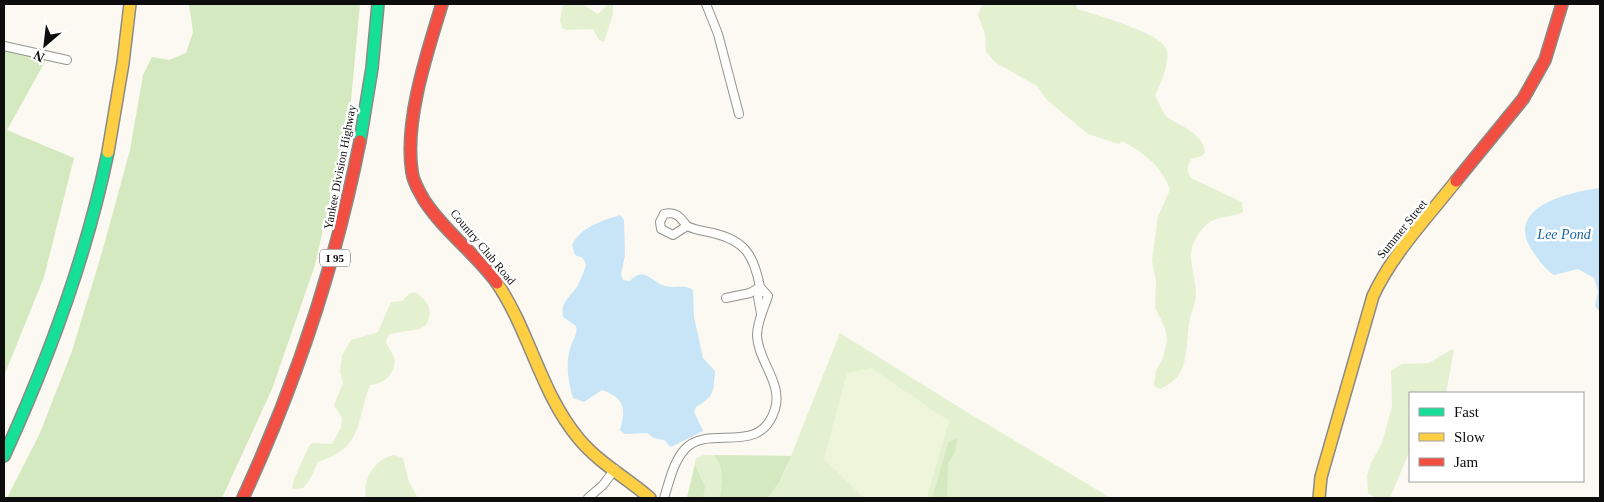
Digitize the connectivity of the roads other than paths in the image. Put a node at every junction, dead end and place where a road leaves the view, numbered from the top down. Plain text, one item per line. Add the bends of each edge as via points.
1 (130, 4) edge
2 (378, 4) edge
3 (442, 4) edge
4 (706, 4) edge
5 (1562, 4) edge
6 (4, 46) edge
7 (67, 60) dead end
8 (739, 114) dead end
9 (687, 226) dead end
10 (760, 288) junction
11 (726, 298) dead end
12 (4, 456) edge
13 (615, 469) junction
14 (243, 498) edge
15 (588, 498) edge
16 (650, 498) edge
17 (664, 498) edge
18 (1319, 498) edge

1 - 12 main road via 116,111 89,232 49,354
2 - 14 main road, Yankee Division Highway / I 95 via 364,121 334,263 292,388
3 - 13 main road, Country Club Road via 416,111 410,153 415,183 428,204 495,280 511,303 551,398 571,429 596,456
4 - 8 street via 718,34
5 - 18 main road, Summer Street via 1545,60 1523,99 1383,275 1357,349 1321,477
6 - 7 street
9 - 10 street via 727,236 742,246 756,267
10 - 11 street
10 - 17 street via 761,314 757,337 776,393 775,409 756,433 738,439 705,439 685,449
13 - 15 street
13 - 16 main road, Country Club Road

